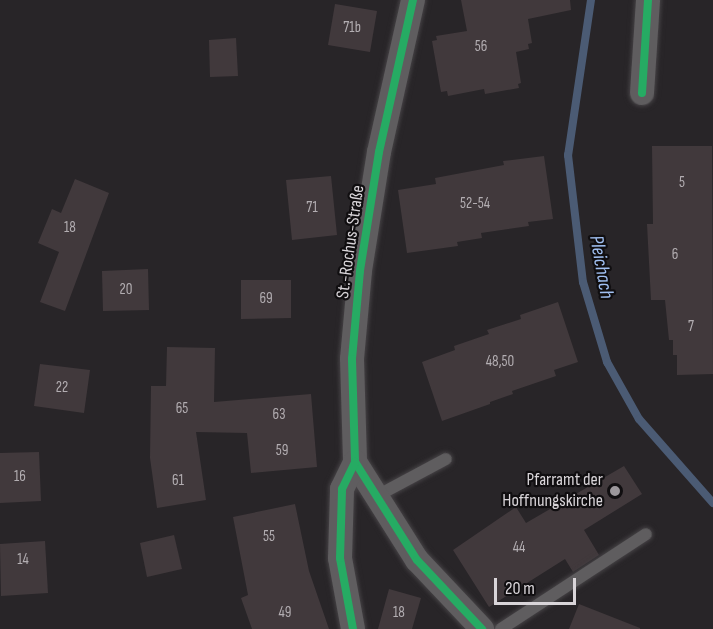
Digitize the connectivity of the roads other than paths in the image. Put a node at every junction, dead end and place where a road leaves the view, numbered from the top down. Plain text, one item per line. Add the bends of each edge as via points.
1 (413, 0) edge
2 (648, 0) edge
3 (642, 93) dead end
4 (446, 459) dead end
5 (355, 462) junction
6 (376, 496) junction
7 (646, 534) dead end
8 (353, 629) edge
9 (482, 629) edge
10 (501, 629) edge

1 - 5 street, St.-Rochus-Straße via 380,152 360,271 352,359
2 - 3 street
4 - 6 lane
5 - 6 street
5 - 8 street via 342,489 340,558
6 - 9 street via 417,560
7 - 10 lane

